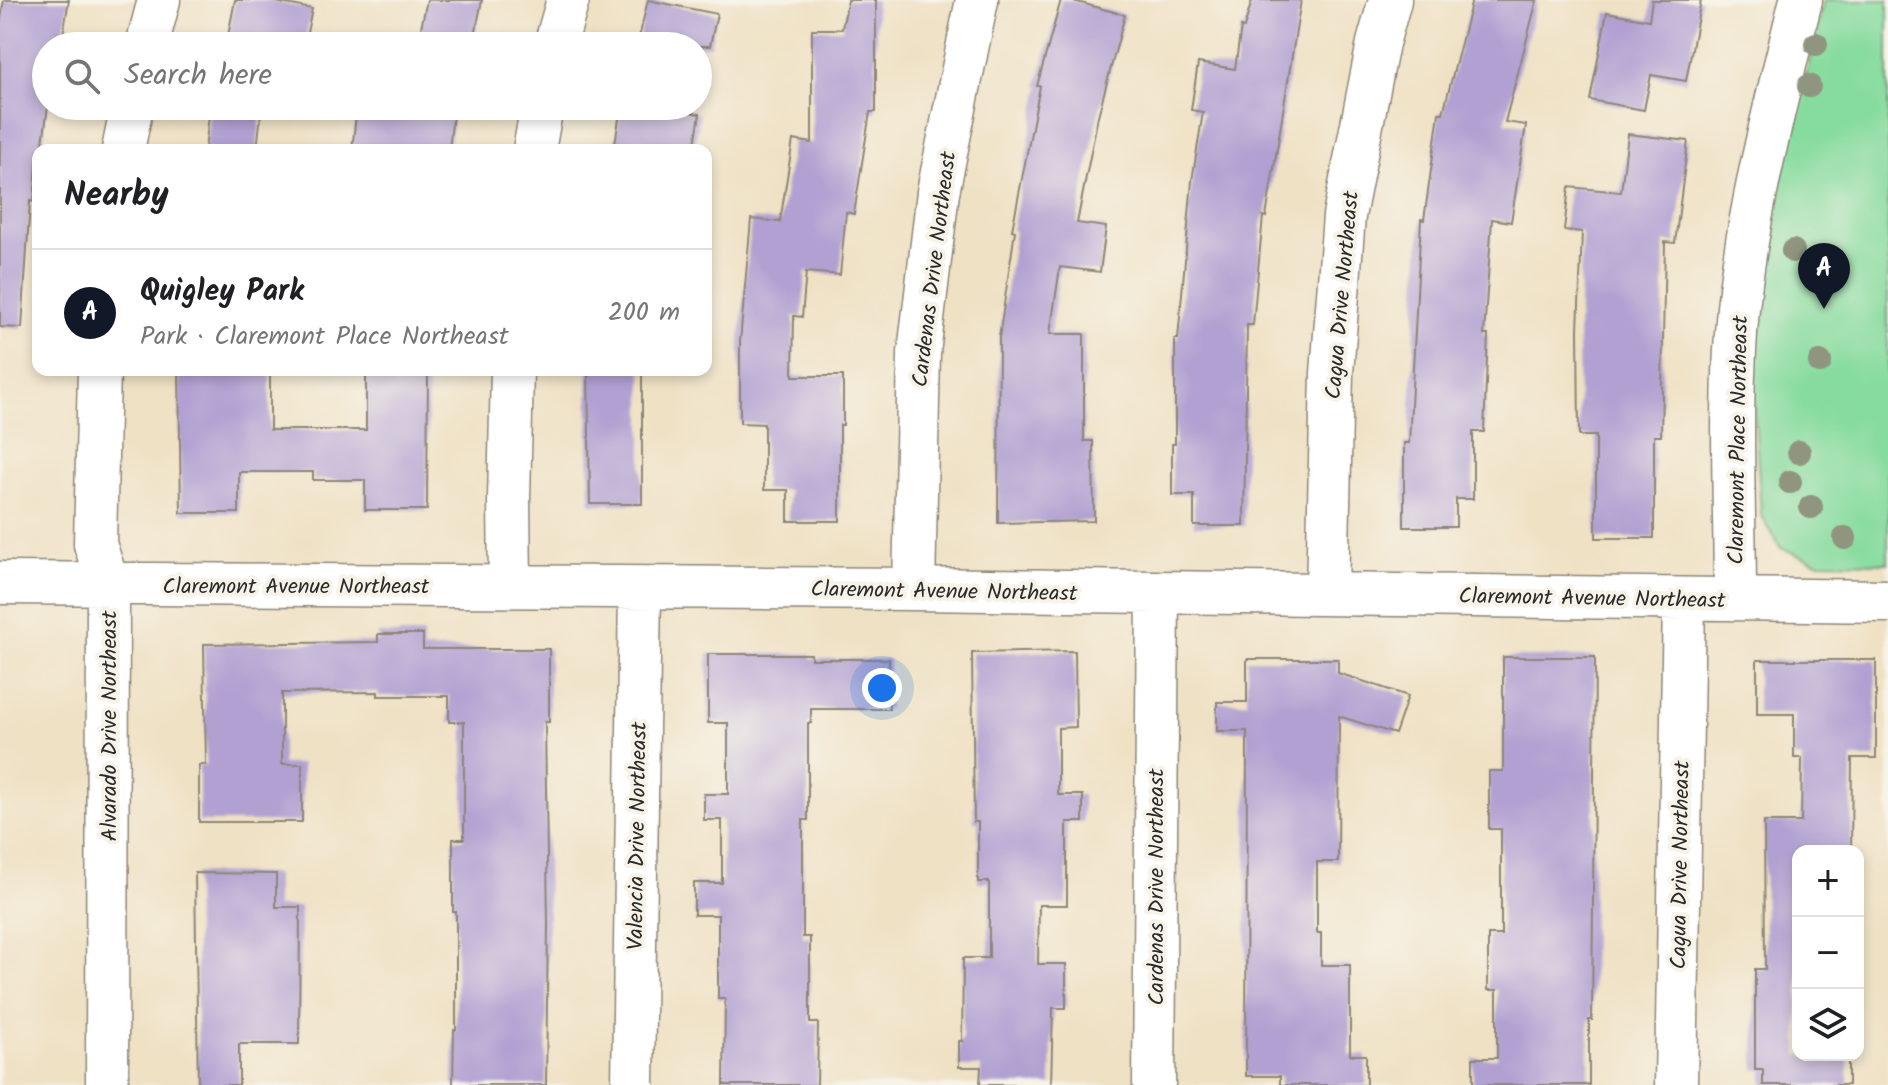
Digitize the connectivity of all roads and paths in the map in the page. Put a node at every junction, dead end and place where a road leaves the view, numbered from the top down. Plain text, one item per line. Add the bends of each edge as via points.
1 (159, 0) edge
2 (568, 0) edge
3 (977, 0) edge
4 (1390, 0) edge
5 (1801, 0) edge
6 (151, 32) edge
7 (559, 32) edge
8 (129, 120) edge
9 (539, 120) edge
10 (124, 144) edge
11 (535, 144) edge
12 (99, 376) edge
13 (512, 376) edge
14 (0, 583) edge
15 (108, 584) junction
16 (510, 586) junction
17 (640, 588) junction
18 (914, 589) junction
19 (1158, 594) junction
20 (1327, 594) junction
21 (1684, 599) junction
22 (1735, 599) junction
23 (1888, 601) edge
24 (107, 1085) edge
25 (633, 1085) edge
26 (1154, 1085) edge
27 (1676, 1085) edge

1 - 6 street
2 - 7 street
3 - 18 street, Cardenas Drive Northeast via 938,192 919,353
4 - 20 street, Cagua Drive Northeast via 1344,216 1332,373
5 - 22 street, Claremont Place Northeast via 1754,195 1738,310
8 - 10 street
9 - 11 street
12 - 15 street, Alvarado Drive Northeast via 95,544
13 - 16 street
14 - 15 street, Claremont Avenue Northeast
15 - 16 street, Claremont Avenue Northeast
15 - 24 street, Alvarado Drive Northeast
16 - 17 street, Claremont Avenue Northeast
17 - 18 street, Claremont Avenue Northeast
17 - 25 street, Valencia Drive Northeast
18 - 19 street, Claremont Avenue Northeast
19 - 20 street, Claremont Avenue Northeast
19 - 26 street, Cardenas Drive Northeast
20 - 21 street, Claremont Avenue Northeast
21 - 22 street, Claremont Avenue Northeast
21 - 27 street, Cagua Drive Northeast
22 - 23 street, Claremont Avenue Northeast

